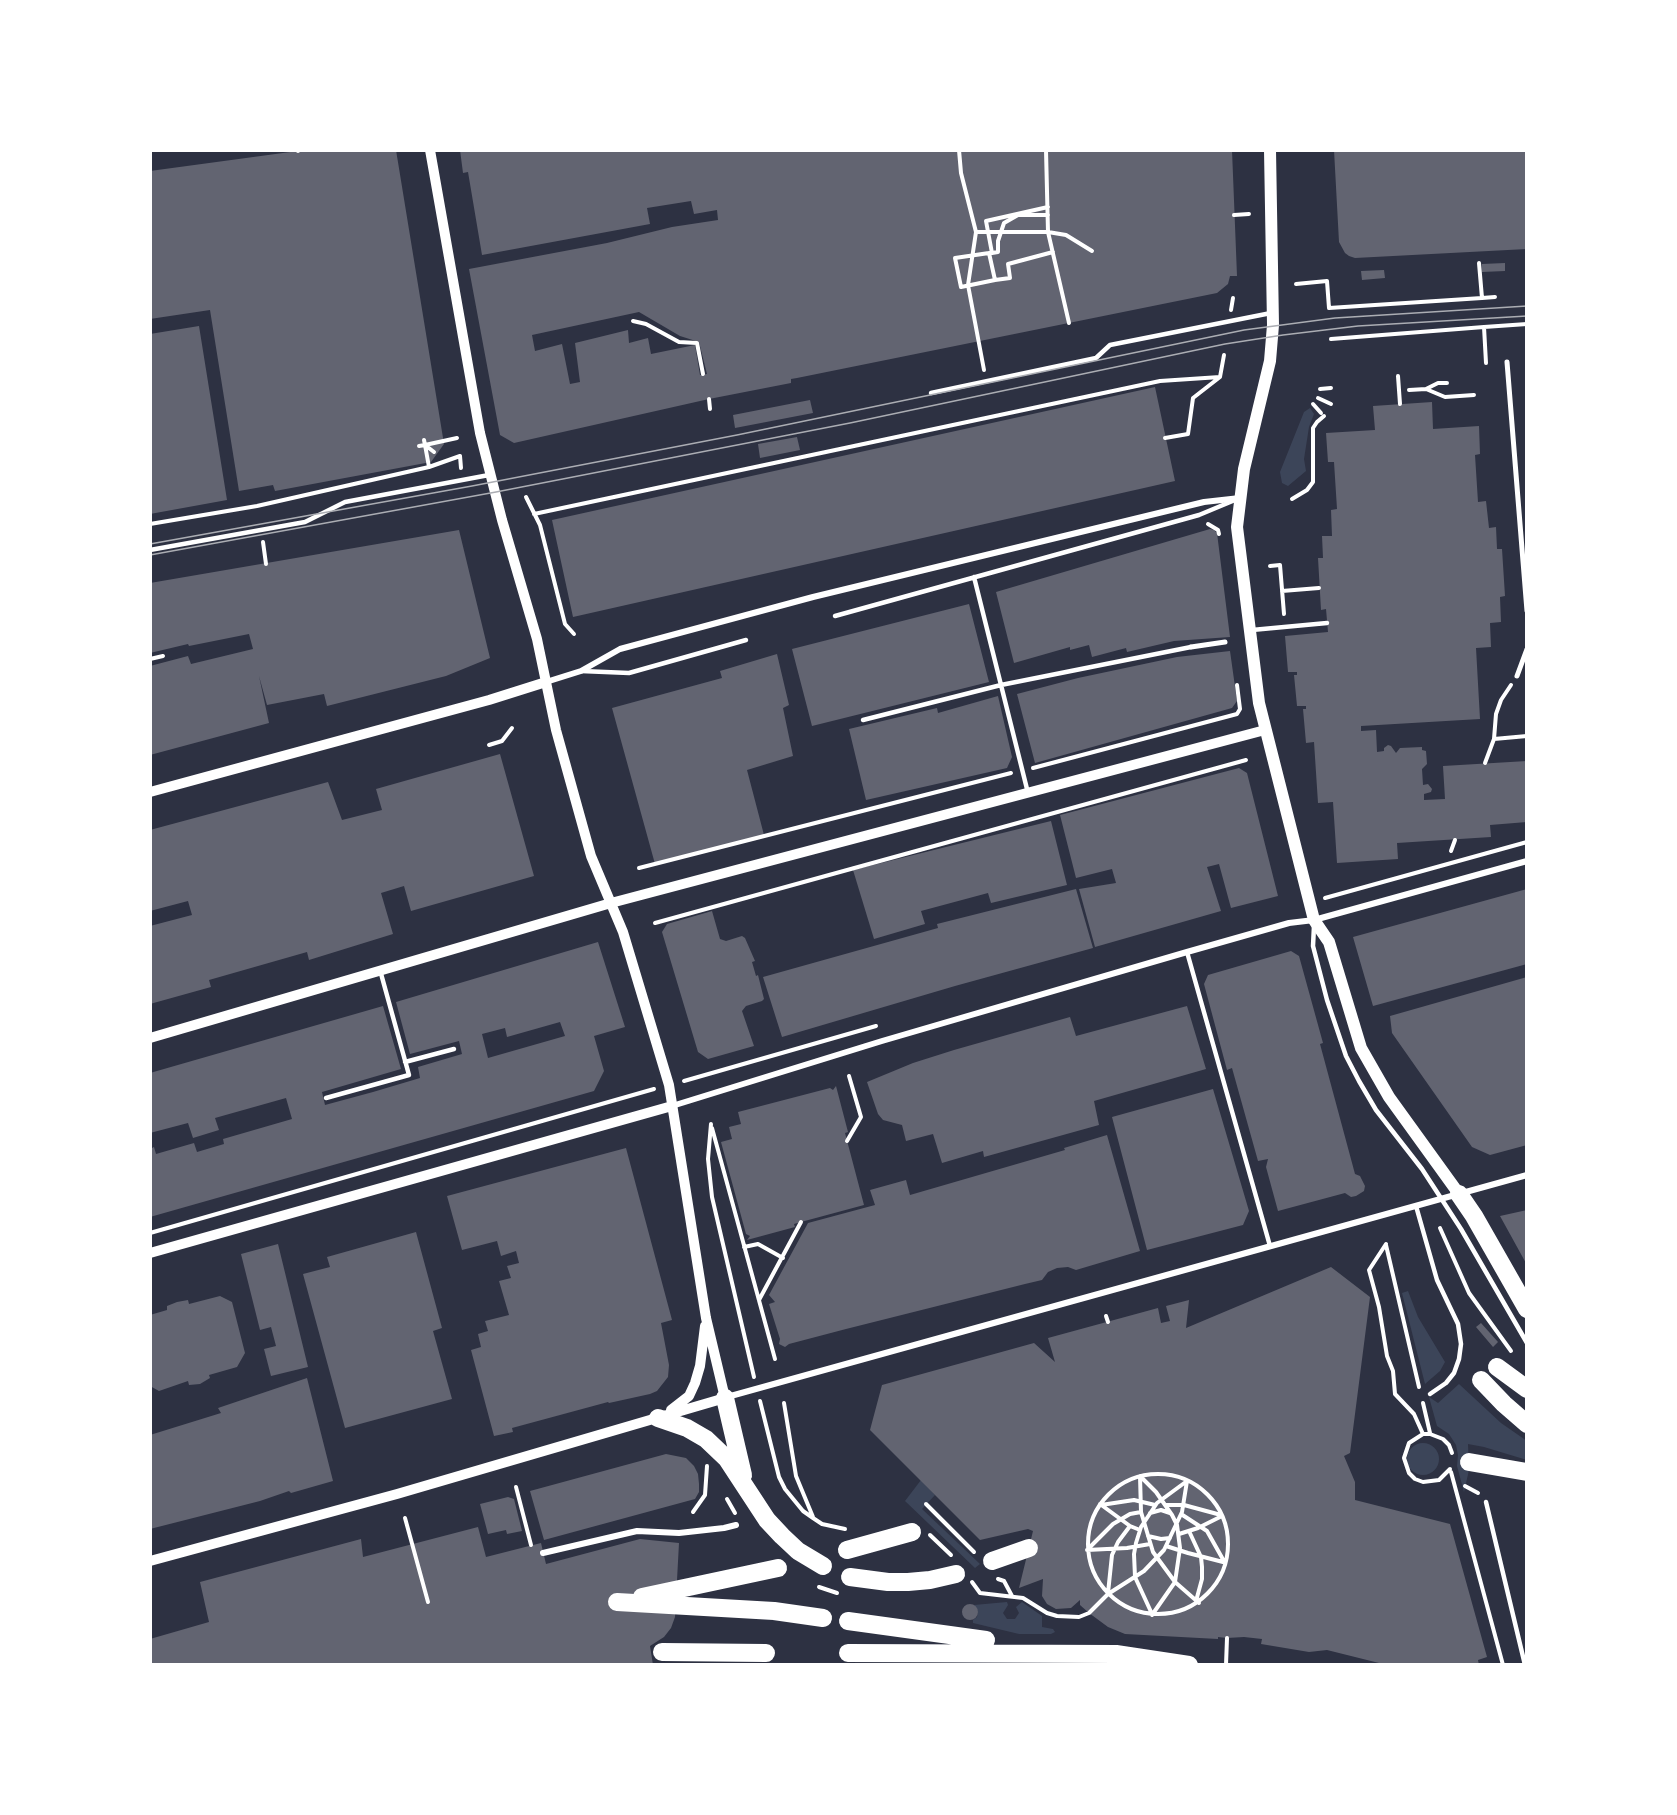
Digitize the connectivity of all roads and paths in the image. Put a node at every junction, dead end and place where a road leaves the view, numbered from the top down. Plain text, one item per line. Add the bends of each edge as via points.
1 (430, 150) edge
2 (959, 150) edge
3 (1046, 150) edge
4 (1270, 150) edge
5 (1048, 207) dead end
6 (1249, 214) dead end
7 (1048, 215) junction
8 (1234, 215) dead end
9 (976, 232) junction
10 (1048, 232) junction
11 (1092, 250) dead end
12 (1053, 252) dead end
13 (991, 253) junction
14 (1479, 263) dead end
15 (995, 280) junction
16 (1296, 284) dead end
17 (1495, 297) dead end
18 (1233, 298) dead end
19 (1482, 298) junction
20 (1231, 310) dead end
21 (1274, 313) junction
22 (633, 321) dead end
23 (1069, 323) dead end
24 (1527, 324) edge
25 (1484, 327) junction
26 (1331, 339) dead end
27 (1224, 355) dead end
28 (1507, 362) dead end
29 (1486, 363) dead end
30 (703, 374) dead end
31 (1398, 376) dead end
32 (1220, 377) junction
33 (986, 381) junction
34 (1447, 383) dead end
35 (1331, 388) dead end
36 (1426, 388) junction
37 (1320, 389) dead end
38 (1409, 390) dead end
39 (931, 393) dead end
40 (1474, 395) dead end
41 (1318, 398) dead end
42 (708, 399) dead end
43 (1313, 404) dead end
44 (1331, 404) dead end
45 (1400, 404) dead end
46 (710, 409) dead end
47 (457, 438) dead end
48 (1165, 438) dead end
49 (424, 442) junction
50 (419, 446) dead end
51 (434, 452) dead end
52 (429, 467) junction
53 (461, 472) dead end
54 (491, 474) junction
55 (526, 497) dead end
56 (1240, 498) junction
57 (1292, 499) dead end
58 (534, 514) junction
59 (150, 524) edge
60 (1208, 524) dead end
61 (261, 530) junction
62 (1220, 538) dead end
63 (150, 550) edge
64 (267, 564) dead end
65 (1270, 566) dead end
66 (974, 577) junction
67 (1319, 588) dead end
68 (1282, 591) junction
69 (1527, 611) edge
70 (1284, 614) dead end
71 (835, 616) dead end
72 (1327, 623) dead end
73 (1249, 631) junction
74 (574, 634) dead end
75 (746, 640) dead end
76 (1225, 642) dead end
77 (1191, 647) joint
78 (1527, 649) edge
79 (164, 656) dead end
80 (150, 659) edge
81 (581, 671) junction
82 (1236, 675) dead end
83 (1517, 676) dead end
84 (546, 682) junction
85 (1001, 685) junction
86 (1501, 700) dead end
87 (863, 720) dead end
88 (512, 728) dead end
89 (1265, 730) junction
90 (1527, 736) edge
91 (1494, 739) junction
92 (489, 745) dead end
93 (1246, 760) dead end
94 (1485, 763) dead end
95 (1023, 770) junction
96 (150, 792) edge
97 (1028, 793) junction
98 (1455, 840) dead end
99 (1527, 842) edge
100 (1451, 851) dead end
101 (1527, 861) edge
102 (639, 868) dead end
103 (1348, 892) dead end
104 (611, 903) junction
105 (1314, 920) junction
106 (655, 923) dead end
107 (1187, 952) junction
108 (380, 970) junction
109 (150, 1038) edge
110 (454, 1049) dead end
111 (405, 1062) junction
112 (849, 1076) dead end
113 (326, 1098) dead end
114 (612, 1101) dead end
115 (672, 1106) junction
116 (847, 1141) dead end
117 (1527, 1175) edge
118 (1450, 1196) junction
119 (1416, 1206) junction
120 (801, 1222) dead end
121 (1440, 1228) dead end
122 (150, 1233) edge
123 (1270, 1246) junction
124 (744, 1247) junction
125 (150, 1253) edge
126 (783, 1258) junction
127 (759, 1300) junction
128 (1527, 1310) edge
129 (1106, 1316) dead end
130 (706, 1318) junction
131 (1108, 1322) dead end
132 (1527, 1344) edge
133 (1516, 1358) dead end
134 (775, 1359) dead end
135 (1497, 1367) dead end
136 (755, 1380) dead end
137 (1481, 1380) dead end
138 (1420, 1389) dead end
139 (1527, 1389) edge
140 (757, 1391) dead end
141 (1430, 1394) dead end
142 (725, 1398) junction
143 (1422, 1400) dead end
144 (784, 1403) dead end
145 (658, 1418) junction
146 (1527, 1424) edge
147 (1423, 1434) junction
148 (1430, 1434) junction
149 (1469, 1462) dead end
150 (707, 1464) dead end
151 (1450, 1469) junction
152 (1527, 1472) edge
153 (1140, 1476) junction
154 (1187, 1481) junction
155 (745, 1487) junction
156 (516, 1488) dead end
157 (1162, 1499) junction
158 (1140, 1501) junction
159 (1486, 1503) dead end
160 (926, 1504) dead end
161 (1101, 1504) junction
162 (1155, 1505) junction
163 (1167, 1505) junction
164 (1184, 1505) junction
165 (693, 1512) dead end
166 (1141, 1512) junction
167 (1150, 1513) junction
168 (1171, 1513) junction
169 (1181, 1514) junction
170 (1222, 1515) junction
171 (405, 1518) dead end
172 (813, 1518) junction
173 (1120, 1519) junction
174 (1144, 1522) junction
175 (736, 1524) dead end
176 (1177, 1525) junction
177 (1130, 1526) junction
178 (1201, 1526) junction
179 (847, 1529) dead end
180 (1140, 1530) junction
181 (1189, 1531) junction
182 (919, 1533) joint
183 (1179, 1534) junction
184 (1147, 1535) junction
185 (1171, 1538) junction
186 (1150, 1544) junction
187 (531, 1545) dead end
188 (1167, 1545) junction
189 (1135, 1547) junction
190 (1029, 1548) dead end
191 (1114, 1549) junction
192 (847, 1550) dead end
193 (1087, 1550) junction
194 (1180, 1551) junction
195 (543, 1553) dead end
196 (1201, 1557) junction
197 (1157, 1558) junction
198 (150, 1561) edge
199 (1225, 1563) junction
200 (823, 1566) dead end
201 (989, 1566) junction
202 (778, 1568) dead end
203 (960, 1570) junction
204 (1135, 1577) junction
205 (843, 1581) joint
206 (1175, 1582) junction
207 (1108, 1594) junction
208 (1012, 1596) junction
209 (836, 1597) dead end
210 (428, 1602) dead end
211 (1197, 1602) junction
212 (1152, 1615) junction
213 (823, 1618) dead end
214 (848, 1621) dead end
215 (1227, 1638) dead end
216 (986, 1640) dead end
217 (662, 1652) dead end
218 (766, 1653) dead end
219 (848, 1653) dead end
220 (1189, 1665) edge
221 (1226, 1665) edge
222 (1503, 1665) edge
223 (1525, 1665) edge

1 - 54 street via 480,433
2 - 9 path
3 - 7 path
4 - 21 main road
5 - 13 path via 987,221
6 - 8 path
7 - 10 path
7 - 13 path via 1018,215 1004,223 998,252
9 - 10 path
9 - 33 path via 968,285
10 - 11 path via 1066,235
10 - 23 path
12 - 15 path via 1008,264 1010,278
13 - 15 path
13 - 15 path via 956,258 961,287
14 - 19 path
16 - 19 path via 1327,281 1329,308
17 - 19 path
18 - 20 path
21 - 33 lane via 1110,345 1096,358
21 - 56 main road via 1270,361
22 - 30 path via 679,342 697,343
24 - 25 path
25 - 26 path
25 - 29 path
27 - 32 path
28 - 69 street
31 - 45 path
32 - 48 path via 1193,398 1188,434
32 - 58 path via 1160,381
33 - 39 lane
34 - 36 path
35 - 37 path
36 - 38 path
36 - 40 path via 1445,397
41 - 44 path
42 - 46 path
43 - 57 path via 1322,415 1314,428 1313,482
47 - 49 path
49 - 50 path
49 - 51 path
49 - 52 path
52 - 53 path via 460,456
52 - 59 path via 257,506
54 - 61 lane via 345,502 305,522
54 - 84 street
55 - 58 path
56 - 66 lane via 1199,515
56 - 73 main road via 1238,526
56 - 81 street via 1204,502 813,597 620,649
58 - 74 path via 565,624
60 - 62 path via 1218,530
61 - 63 lane
61 - 64 path
65 - 68 path via 1280,565
66 - 71 lane
66 - 85 lane
67 - 68 path
68 - 70 path
72 - 73 lane
73 - 89 main road
75 - 81 lane via 629,673
76 - 77 street
77 - 85 lane
78 - 83 street
79 - 80 path
81 - 84 street
82 - 95 path via 1240,709 1237,714
84 - 96 street
84 - 104 street via 591,856
85 - 87 lane
85 - 95 lane
86 - 91 path
88 - 92 path via 502,741
89 - 97 street
89 - 105 main road
90 - 91 path
91 - 94 path
93 - 106 path
95 - 97 lane
95 - 102 path
97 - 104 street
98 - 100 path
99 - 103 path
101 - 105 street
104 - 108 street
104 - 115 street via 663,1062
105 - 107 street via 1289,923
105 - 118 main road via 1329,942 1361,1048
105 - 118 lane via 1313,946 1346,1056 1376,1110
107 - 115 street
107 - 123 lane
108 - 109 street
108 - 111 lane
110 - 111 lane
111 - 113 lane via 409,1075
112 - 116 path via 861,1117
114 - 122 path
115 - 125 street
115 - 130 street
117 - 118 street
118 - 119 street
118 - 128 highway via 1474,1216
118 - 132 lane via 1461,1228
119 - 123 street
119 - 141 lane via 1437,1280 1458,1324 1461,1344 1454,1373
120 - 126 path
121 - 133 path via 1469,1293
123 - 142 street
124 - 126 path via 758,1244
124 - 127 path
124 - 136 path via 711,1124 708,1159 712,1197
126 - 127 path
127 - 134 path
129 - 131 path
130 - 142 street
130 - 145 street via 700,1366 689,1396
135 - 139 highway
137 - 146 highway
138 - 147 path via 1386,1244 1369,1270 1395,1394 1414,1414
140 - 172 path via 779,1477 793,1501
142 - 145 street
142 - 155 highway
143 - 148 path
144 - 172 path via 792,1459
145 - 155 highway via 706,1439 727,1459
145 - 198 street
147 - 148 path
147 - 151 path via 1405,1450 1409,1473 1415,1479 1431,1482
148 - 151 path via 1449,1445 1453,1461
149 - 152 highway
150 - 165 path via 705,1495
151 - 222 path
153 - 154 path via 1169,1474
153 - 157 path
153 - 158 path
153 - 161 path via 1111,1491
154 - 157 path
154 - 164 path
154 - 170 path via 1200,1487
155 - 200 highway via 782,1536
156 - 187 path
157 - 162 path
157 - 163 path
158 - 161 path
158 - 162 path
158 - 166 path
159 - 223 lane
160 - 201 path
161 - 173 path
161 - 193 path via 1089,1528
162 - 167 path
163 - 164 path
163 - 168 path
164 - 169 path
164 - 170 path
166 - 173 path
166 - 174 path
167 - 168 path
167 - 174 path
168 - 176 path
169 - 176 path
169 - 178 path
170 - 178 path
170 - 199 path via 1229,1548
171 - 210 path
172 - 179 path
173 - 177 path
173 - 193 path
174 - 180 path
174 - 184 path
175 - 195 street via 679,1533 637,1531
176 - 183 path
176 - 185 path
177 - 180 path
177 - 191 path
178 - 181 path
178 - 199 path
180 - 189 path
181 - 183 path
181 - 196 path
182 - 192 highway
182 - 203 path via 944,1547
183 - 194 path
184 - 185 path
184 - 186 path
185 - 188 path
186 - 189 path
186 - 197 path
188 - 194 path
188 - 197 path
189 - 191 path
189 - 204 path
190 - 201 highway
191 - 193 path
191 - 207 path
193 - 207 path via 1096,1579
194 - 196 path
194 - 206 path
196 - 199 path
196 - 211 path
197 - 204 path
197 - 206 path
199 - 211 path via 1218,1582
201 - 208 path
202 - 213 highway via 617,1602 774,1611
203 - 205 highway via 930,1580
203 - 208 path via 980,1593
204 - 207 path
204 - 212 path
205 - 209 path
206 - 211 path
206 - 212 path
207 - 208 path via 1089,1613 1079,1617 1047,1613 1023,1598
207 - 212 path via 1121,1605
211 - 212 path via 1175,1613
214 - 216 highway
215 - 221 path
217 - 218 highway
219 - 220 highway via 1116,1654

